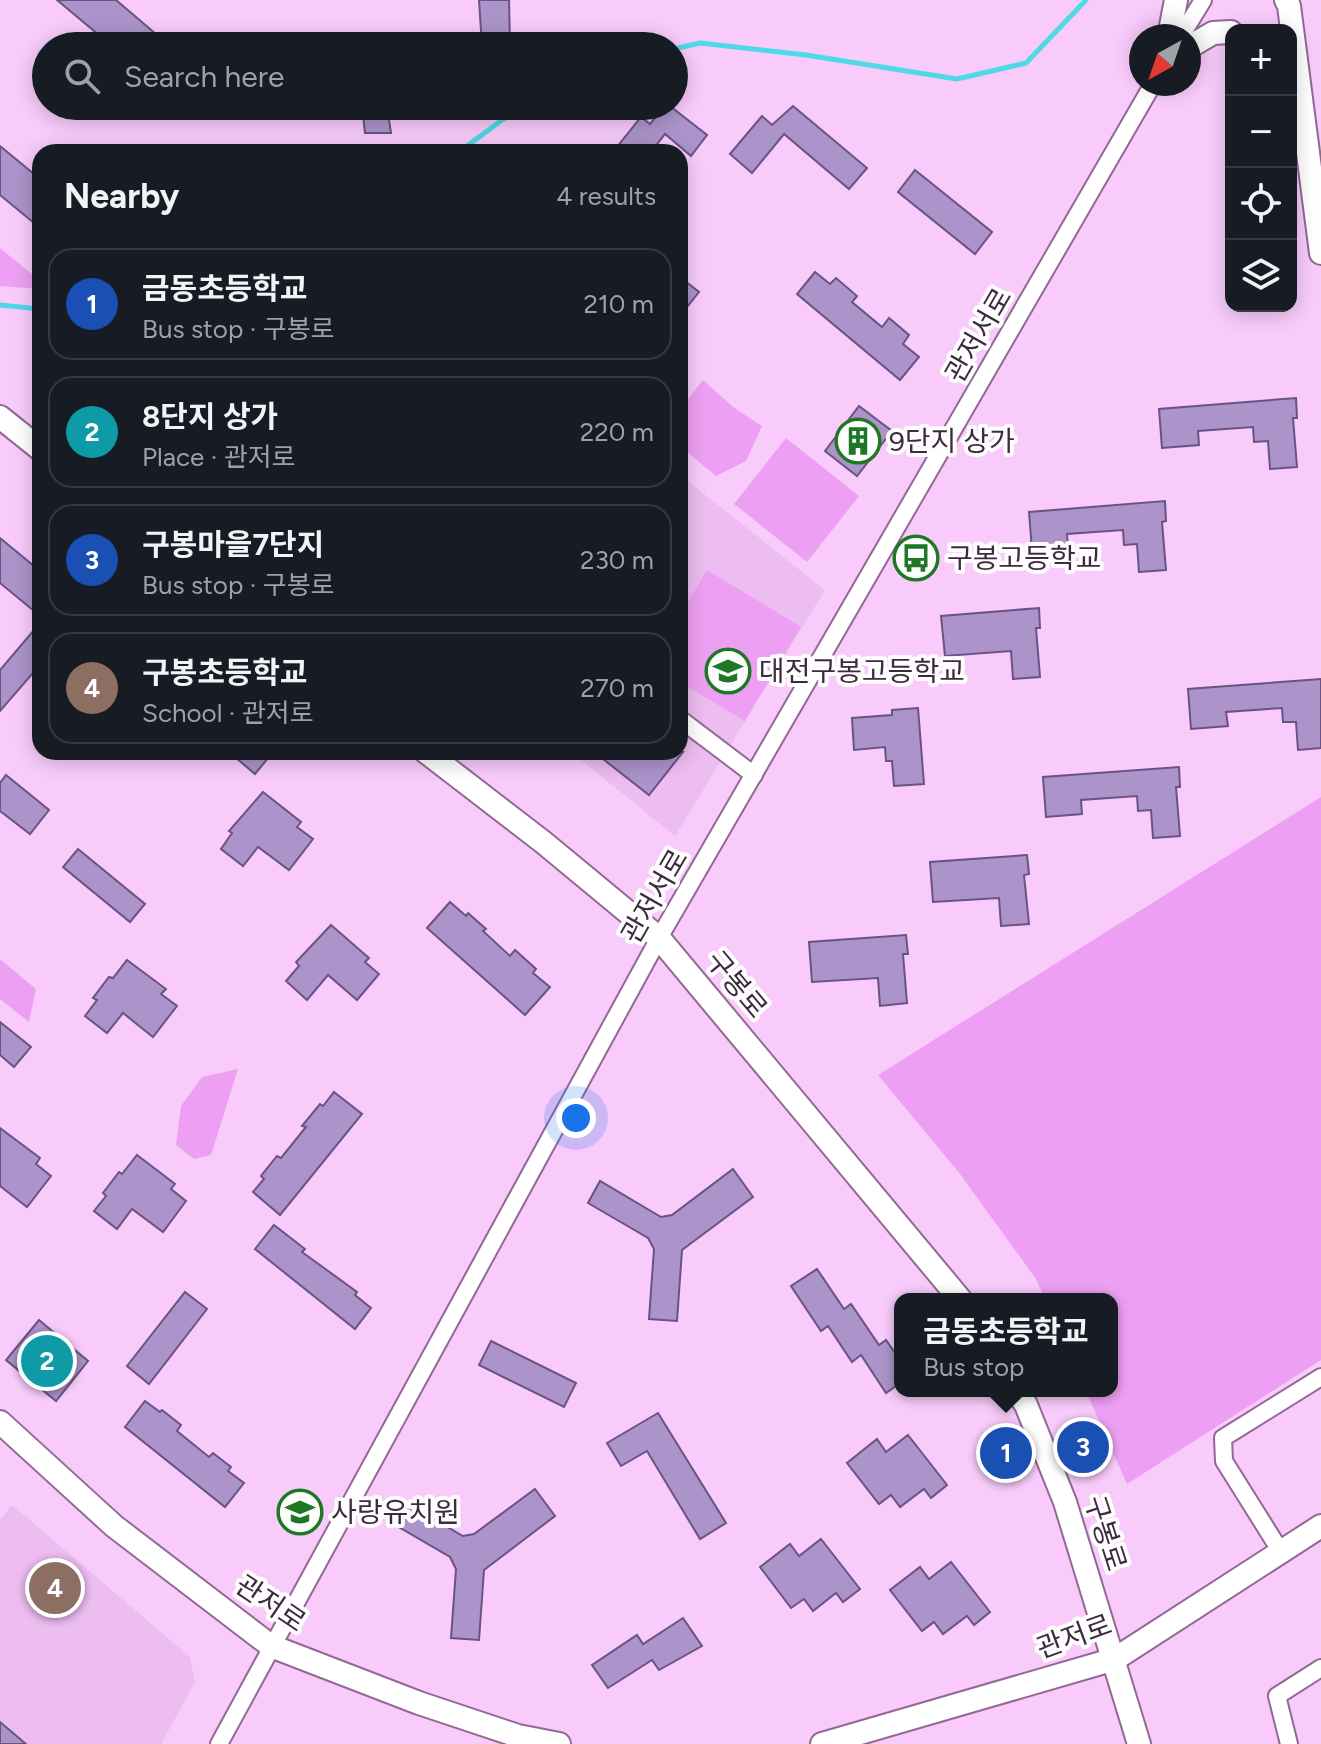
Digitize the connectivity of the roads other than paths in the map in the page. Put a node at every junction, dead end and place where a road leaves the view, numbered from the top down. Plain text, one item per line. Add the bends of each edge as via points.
1 (1176, 0) edge
2 (1203, 0) edge
3 (1286, 0) edge
4 (1171, 24) edge
5 (1188, 24) edge
6 (1291, 24) edge
7 (1225, 32) edge
8 (1201, 40) edge
9 (1297, 93) edge
10 (1146, 96) edge
11 (1321, 253) edge
12 (0, 417) edge
13 (32, 443) edge
14 (688, 725) edge
15 (436, 760) edge
16 (754, 775) junction
17 (659, 938) junction
18 (955, 1293) edge
19 (1321, 1377) edge
20 (1021, 1397) edge
21 (0, 1422) edge
22 (1321, 1526) edge
23 (1281, 1552) junction
24 (271, 1646) junction
25 (1115, 1659) junction
26 (1321, 1668) edge
27 (219, 1744) edge
28 (559, 1744) edge
29 (822, 1744) edge
30 (1139, 1744) edge
31 (1289, 1744) edge

1 - 4 street
2 - 5 street
3 - 6 street
7 - 8 street
9 - 11 street
10 - 16 street, 관저서로
12 - 13 street
14 - 16 street
15 - 17 street, 구봉로
16 - 17 street, 관저서로
17 - 18 street, 구봉로
17 - 24 street, 관저서로
19 - 23 street via 1223,1438 1224,1461
20 - 25 street, 구봉로 via 1065,1502
21 - 24 street, 관저로 via 114,1526
22 - 23 street, 관저로
23 - 25 street, 관저로
24 - 27 street, 관저서로
24 - 28 street, 관저로 via 419,1703
25 - 29 street, 관저로
25 - 30 street, 구봉로
26 - 31 street via 1277,1696

